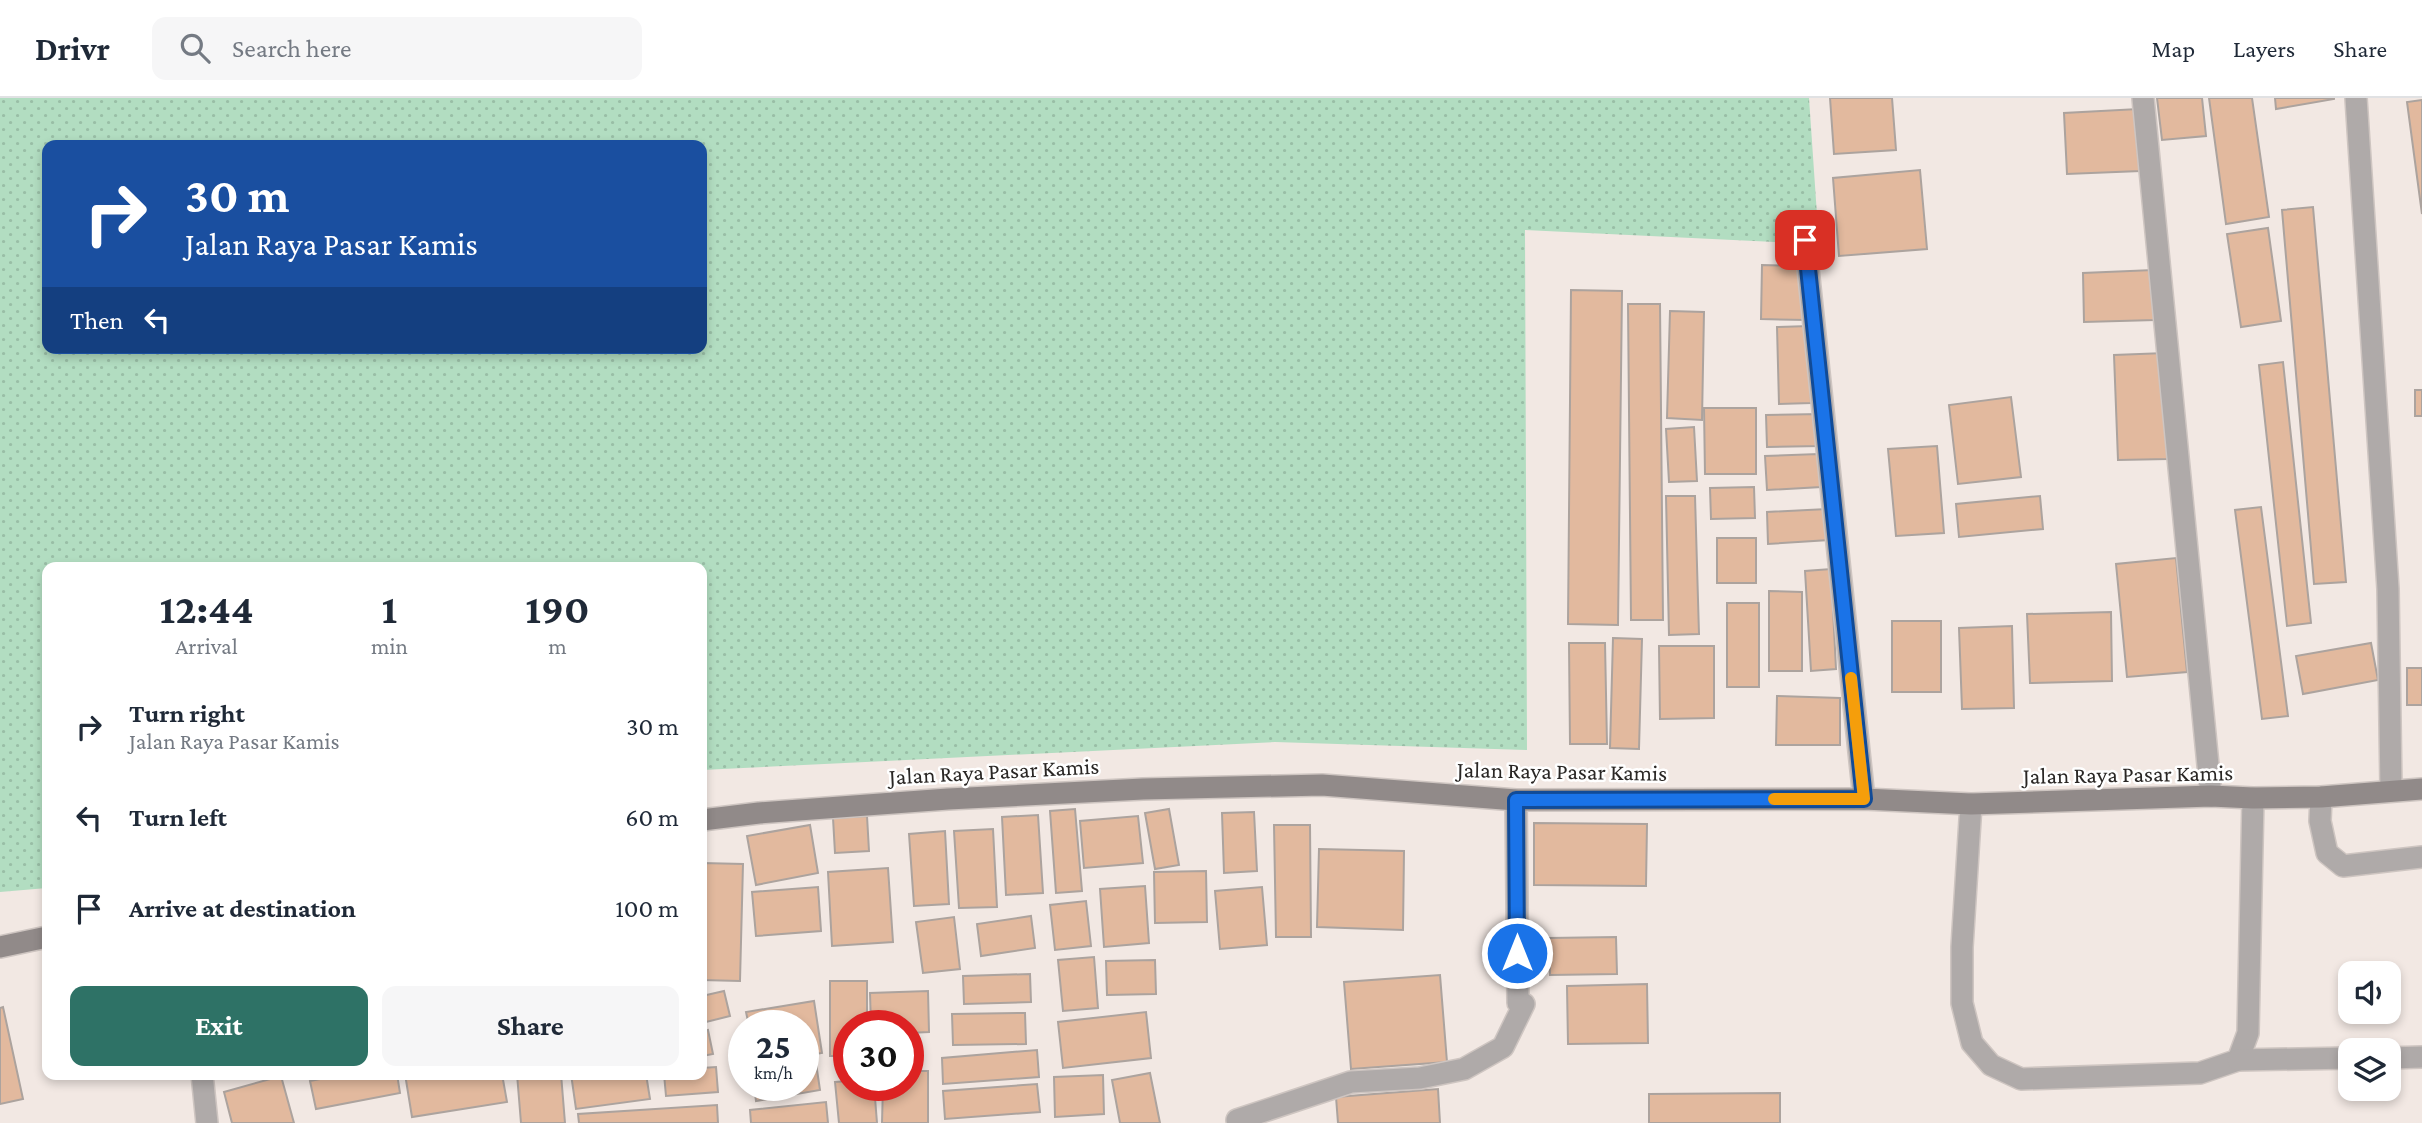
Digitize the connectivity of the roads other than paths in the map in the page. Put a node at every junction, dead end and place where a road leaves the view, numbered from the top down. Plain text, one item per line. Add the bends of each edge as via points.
1 (2143, 98) edge
2 (2356, 98) edge
3 (1805, 240) dead end
4 (2391, 789) junction
5 (2422, 789) edge
6 (2211, 796) junction
7 (2321, 797) junction
8 (2253, 798) junction
9 (1864, 799) junction
10 (1516, 800) junction
11 (1971, 804) junction
12 (707, 819) edge
13 (2422, 857) edge
14 (42, 938) edge
15 (0, 947) edge
16 (2422, 1057) edge
17 (2338, 1058) edge
18 (2401, 1058) edge
19 (2238, 1060) junction
20 (203, 1080) edge
21 (1237, 1120) dead end
22 (207, 1123) edge

1 - 6 street
2 - 4 street via 2388,589
3 - 9 street
4 - 5 main road, Jalan Raya Pasar Kamis
4 - 7 main road, Jalan Raya Pasar Kamis
6 - 8 main road, Jalan Raya Pasar Kamis
6 - 11 main road, Jalan Raya Pasar Kamis
7 - 8 main road, Jalan Raya Pasar Kamis
7 - 13 street via 2320,821 2328,853 2343,866
8 - 19 street via 2248,1032
9 - 10 main road, Jalan Raya Pasar Kamis
9 - 11 main road, Jalan Raya Pasar Kamis
10 - 12 main road, Jalan Raya Pasar Kamis via 1322,785 1184,788 948,799
10 - 21 street via 1518,1003 1524,1004 1503,1046 1464,1069 1420,1078 1352,1082
11 - 19 street via 1962,1003 1972,1043 1992,1065 2021,1079 2200,1073
14 - 15 main road
16 - 18 street
17 - 19 street
20 - 22 street

